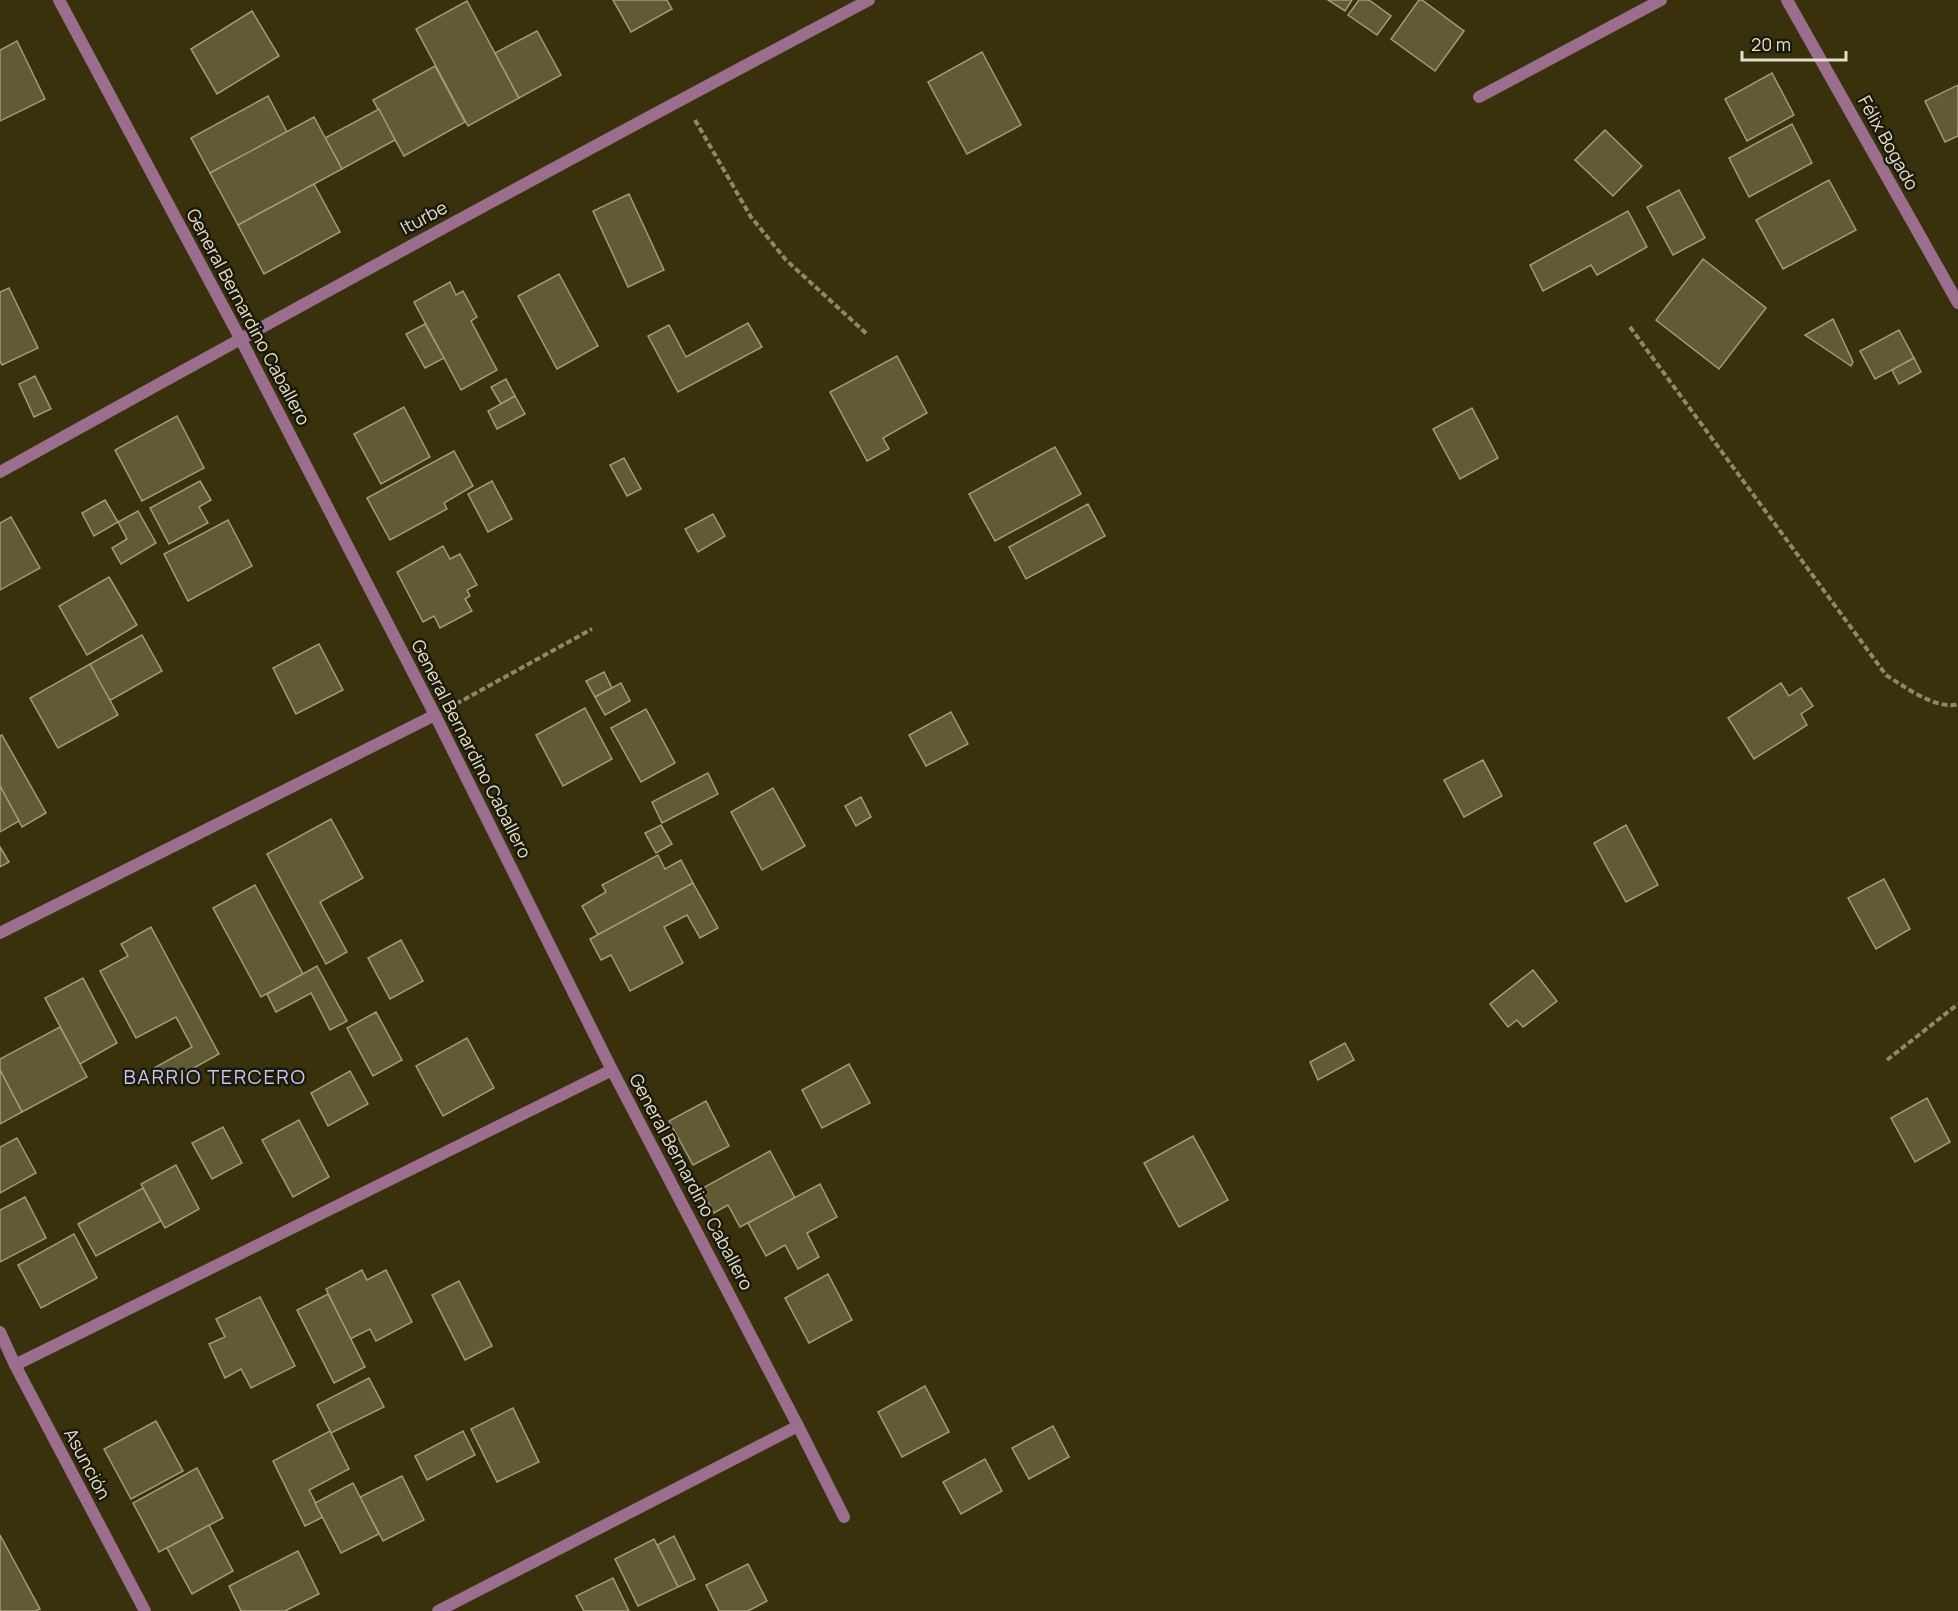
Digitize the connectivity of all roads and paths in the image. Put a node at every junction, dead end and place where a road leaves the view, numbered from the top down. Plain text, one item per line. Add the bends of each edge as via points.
1 (59, 0) edge
2 (869, 0) edge
3 (1661, 0) edge
4 (1787, 0) edge
5 (1479, 97) dead end
6 (682, 99) junction
7 (1958, 303) edge
8 (1630, 327) dead end
9 (868, 335) dead end
10 (240, 338) junction
11 (0, 472) edge
12 (592, 628) dead end
13 (1958, 704) edge
14 (435, 715) junction
15 (0, 933) edge
16 (1958, 1004) edge
17 (1887, 1060) dead end
18 (612, 1070) junction
19 (0, 1332) edge
20 (15, 1365) junction
21 (798, 1426) junction
22 (844, 1517) dead end
23 (145, 1611) edge
24 (438, 1611) edge

1 - 10 street, General Bernardino Caballero
2 - 6 street, Iturbe
3 - 5 street
4 - 7 street, Félix Bogado
6 - 9 path via 751,217 786,260
6 - 10 street, Iturbe
8 - 13 path via 1886,675 1923,699
10 - 11 street, Iturbe
10 - 14 street, General Bernardino Caballero
12 - 14 path
14 - 15 street
14 - 18 street, General Bernardino Caballero
16 - 17 path
18 - 20 street
18 - 21 street, General Bernardino Caballero
19 - 20 street, Asunción
20 - 23 street, Asunción
21 - 22 street, General Bernardino Caballero
21 - 24 street

